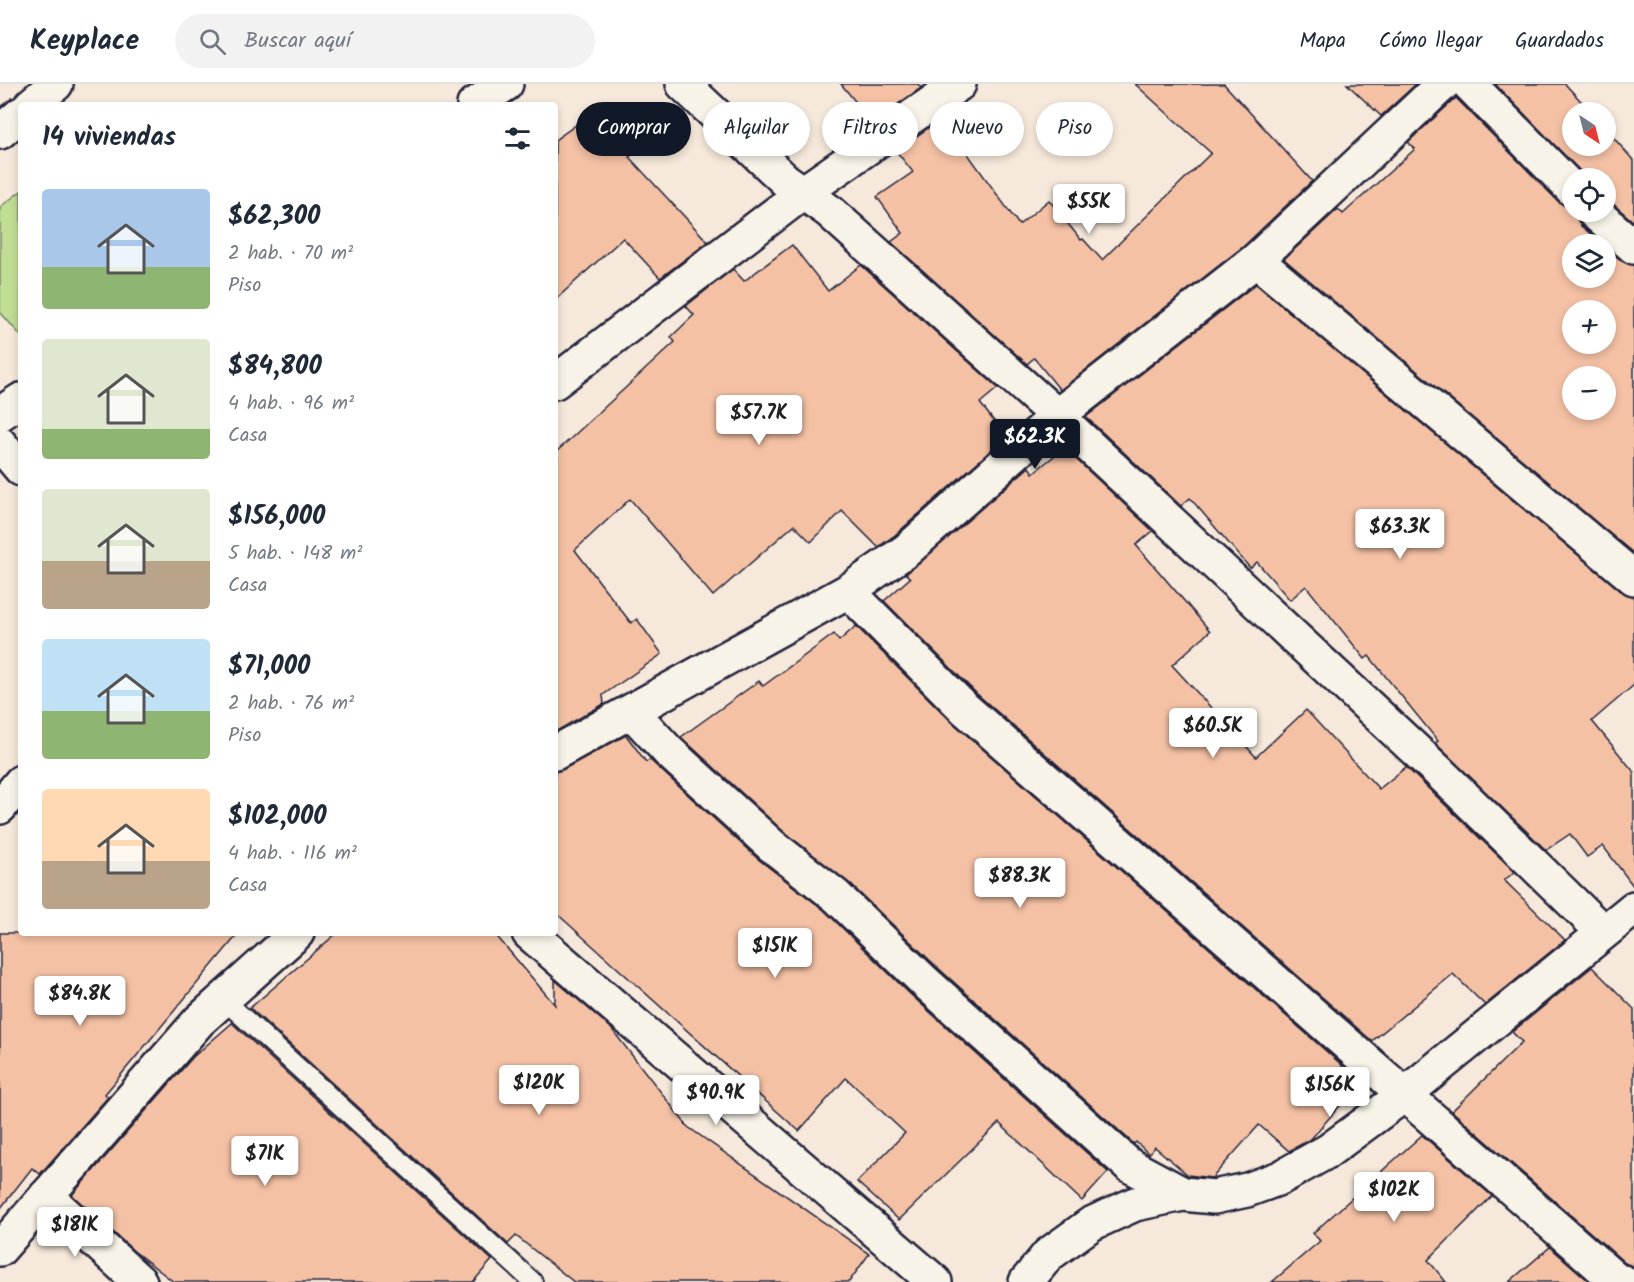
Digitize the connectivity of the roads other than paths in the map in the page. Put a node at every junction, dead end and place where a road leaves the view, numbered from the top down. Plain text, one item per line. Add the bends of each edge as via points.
1 (56, 84) edge
2 (506, 84) edge
3 (683, 84) edge
4 (958, 84) edge
5 (1443, 84) edge
6 (1469, 84) edge
7 (35, 102) edge
8 (479, 102) edge
9 (18, 117) edge
10 (0, 132) edge
11 (1562, 179) edge
12 (804, 192) junction
13 (1605, 222) edge
14 (1634, 247) edge
15 (1256, 260) junction
16 (558, 380) edge
17 (18, 402) edge
18 (0, 414) edge
19 (1056, 416) junction
20 (0, 444) edge
21 (18, 465) edge
22 (1634, 578) edge
23 (848, 591) junction
24 (632, 712) junction
25 (558, 751) edge
26 (18, 786) edge
27 (0, 807) edge
28 (1634, 908) edge
29 (1603, 932) junction
30 (294, 936) edge
31 (532, 936) edge
32 (223, 999) junction
33 (1404, 1095) junction
34 (1183, 1194) junction
35 (46, 1196) junction
36 (0, 1249) edge
37 (140, 1282) edge
38 (533, 1282) edge
39 (935, 1282) edge
40 (1026, 1282) edge
41 (1623, 1282) edge

1 - 7 street
2 - 8 street
3 - 12 street via 784,180
4 - 12 street
5 - 15 street
6 - 11 street
9 - 10 street
12 - 16 street
12 - 19 street
13 - 14 street
15 - 19 street
15 - 22 street
17 - 18 street
19 - 23 street via 907,550
19 - 29 street via 1438,771
20 - 21 street
23 - 24 street
23 - 33 street via 964,708
24 - 25 street
24 - 34 street via 702,783 836,896 924,981 1129,1165
26 - 27 street
28 - 29 street
29 - 33 street
30 - 32 street
31 - 39 street
32 - 35 street via 199,1021
32 - 38 lane
33 - 34 street via 1328,1151 1280,1178 1214,1197
33 - 41 street via 1617,1281
34 - 40 street via 1135,1204 1091,1224 1048,1255
35 - 36 street
35 - 37 street

